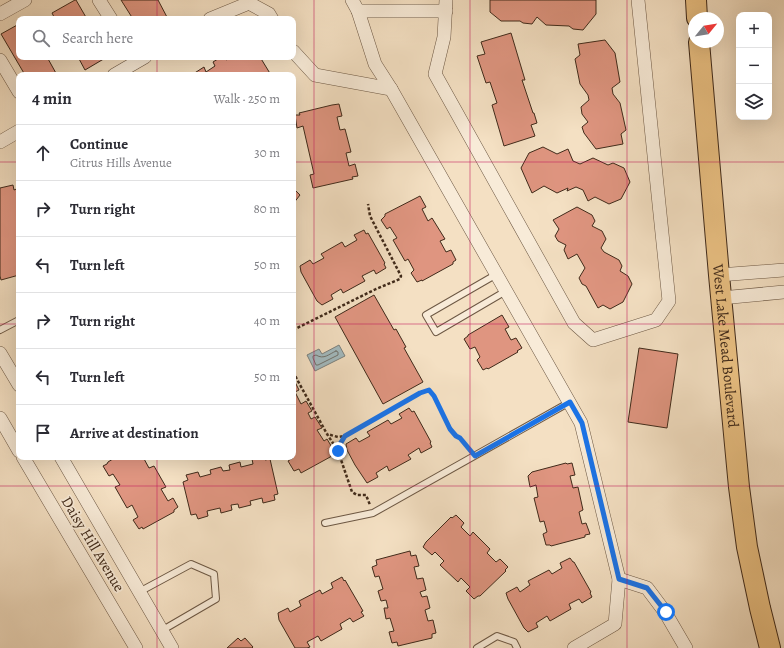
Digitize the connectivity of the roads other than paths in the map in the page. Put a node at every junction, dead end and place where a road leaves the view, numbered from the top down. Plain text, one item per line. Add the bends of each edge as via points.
1 (24, 0) edge
2 (99, 0) edge
3 (638, 0) edge
4 (696, 0) edge
5 (446, 5) edge
6 (355, 6) edge
7 (4, 8) edge
8 (697, 12) edge
9 (109, 16) edge
10 (217, 16) edge
11 (270, 16) edge
12 (700, 48) edge
13 (296, 55) edge
14 (0, 60) edge
15 (140, 60) edge
16 (119, 72) edge
17 (16, 87) edge
18 (391, 89) junction
19 (16, 132) edge
20 (0, 142) edge
21 (784, 270) edge
22 (497, 274) junction
23 (719, 275) junction
24 (506, 291) junction
25 (784, 292) edge
26 (721, 298) junction
27 (16, 322) edge
28 (0, 330) edge
29 (0, 353) edge
30 (16, 381) edge
31 (570, 402) junction
32 (0, 418) edge
33 (16, 445) edge
34 (25, 460) edge
35 (63, 460) edge
36 (325, 523) dead end
37 (619, 579) junction
38 (139, 592) junction
39 (162, 631) junction
40 (136, 648) edge
41 (172, 648) edge
42 (477, 648) edge
43 (517, 648) edge
44 (574, 648) edge
45 (686, 648) edge
46 (770, 648) edge

1 - 7 street
2 - 9 street
3 - 5 street via 669,301 656,320 593,340 574,323 435,74 444,37
4 - 8 main road
5 - 6 street
6 - 18 street via 375,64
10 - 11 street via 249,3
12 - 23 main road, West Lake Mead Boulevard
13 - 18 street via 314,75
14 - 17 street
15 - 16 street
18 - 22 street
19 - 20 street
21 - 23 street
22 - 24 street
22 - 24 lane via 426,315 436,332
23 - 26 main road, West Lake Mead Boulevard
24 - 31 street
25 - 26 street
26 - 46 main road, West Lake Mead Boulevard via 747,547
27 - 28 lane
29 - 30 street
31 - 36 lane via 373,513
31 - 37 street via 582,423
32 - 33 street
34 - 40 street, Daisy Hill Avenue
35 - 38 street
37 - 44 street via 615,624
37 - 45 street via 647,588 666,612
38 - 39 street
38 - 39 lane via 191,564 214,574 216,599
39 - 41 street
42 - 43 lane via 497,636 514,642

